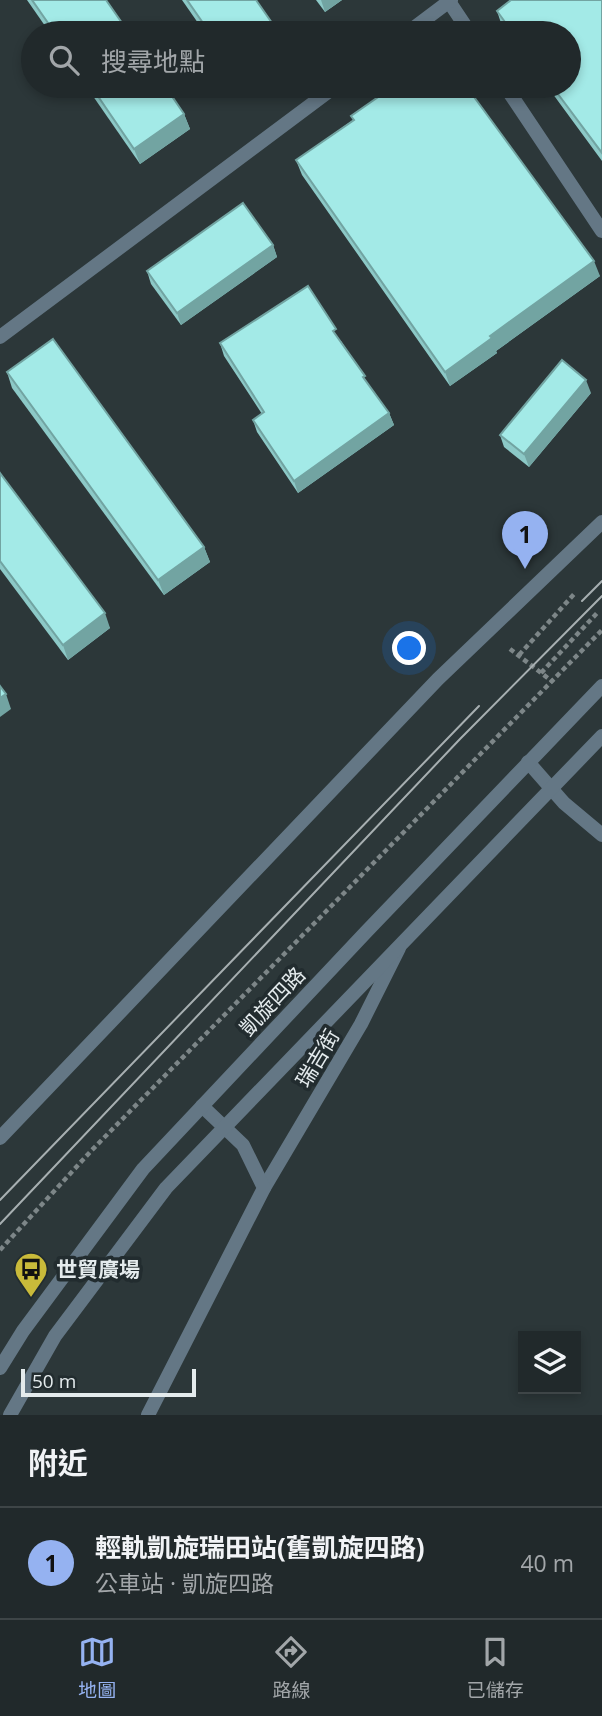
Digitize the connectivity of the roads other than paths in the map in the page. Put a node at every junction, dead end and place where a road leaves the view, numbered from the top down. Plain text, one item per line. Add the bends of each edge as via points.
1 (449, 1) edge
2 (423, 21) edge
3 (462, 21) edge
4 (321, 98) edge
5 (513, 98) edge
6 (602, 231) edge
7 (0, 337) edge
8 (602, 522) edge
9 (602, 687) edge
10 (602, 736) edge
11 (528, 762) junction
12 (550, 789) junction
13 (602, 835) edge
14 (400, 946) junction
15 (202, 1106) junction
16 (224, 1127) junction
17 (0, 1138) edge
18 (264, 1188) junction
19 (0, 1368) edge
20 (10, 1415) edge
21 (148, 1415) edge

1 - 2 street
1 - 3 street
4 - 7 street
5 - 6 street
8 - 17 street via 438,679
9 - 11 street, 凱旋四路
10 - 12 street
11 - 12 street
11 - 15 street, 凱旋四路
12 - 13 street
12 - 14 street
14 - 16 street
14 - 18 street, 瑞吉街 via 361,1024
15 - 16 street
15 - 19 street, 凱旋四路 via 143,1169
16 - 18 street via 243,1145
16 - 20 street via 166,1188 55,1336
18 - 21 street, 瑞吉街

